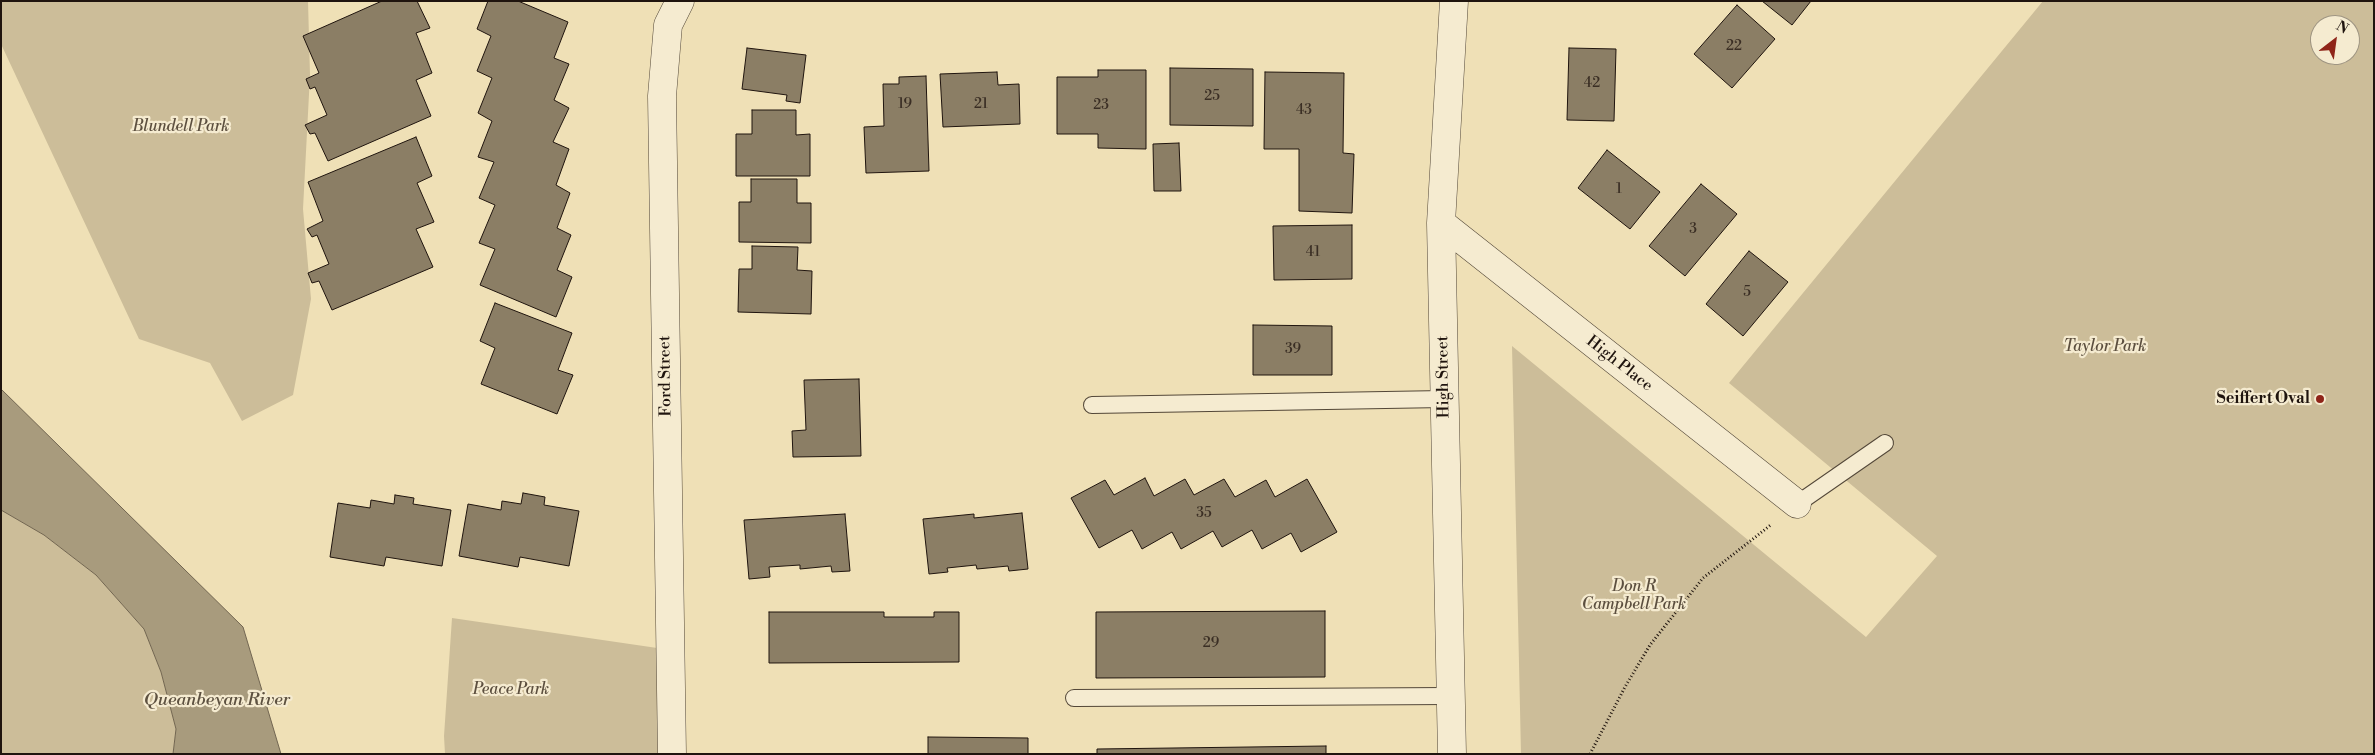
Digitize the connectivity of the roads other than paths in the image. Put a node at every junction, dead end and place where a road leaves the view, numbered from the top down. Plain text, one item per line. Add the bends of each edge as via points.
1 (680, 1) edge
2 (1454, 1) edge
3 (1442, 223) junction
4 (1444, 399) junction
5 (1092, 405) dead end
6 (1885, 443) dead end
7 (1797, 504) joint
8 (1450, 696) junction
9 (1074, 698) dead end
10 (672, 754) edge
11 (1452, 754) edge

1 - 10 street, Ford Street via 668,25 662,96
2 - 3 street, High Street
3 - 4 street, High Street
3 - 7 street, High Place
4 - 5 lane
4 - 8 street, High Street
6 - 7 lane
8 - 9 lane
8 - 11 street, High Street

